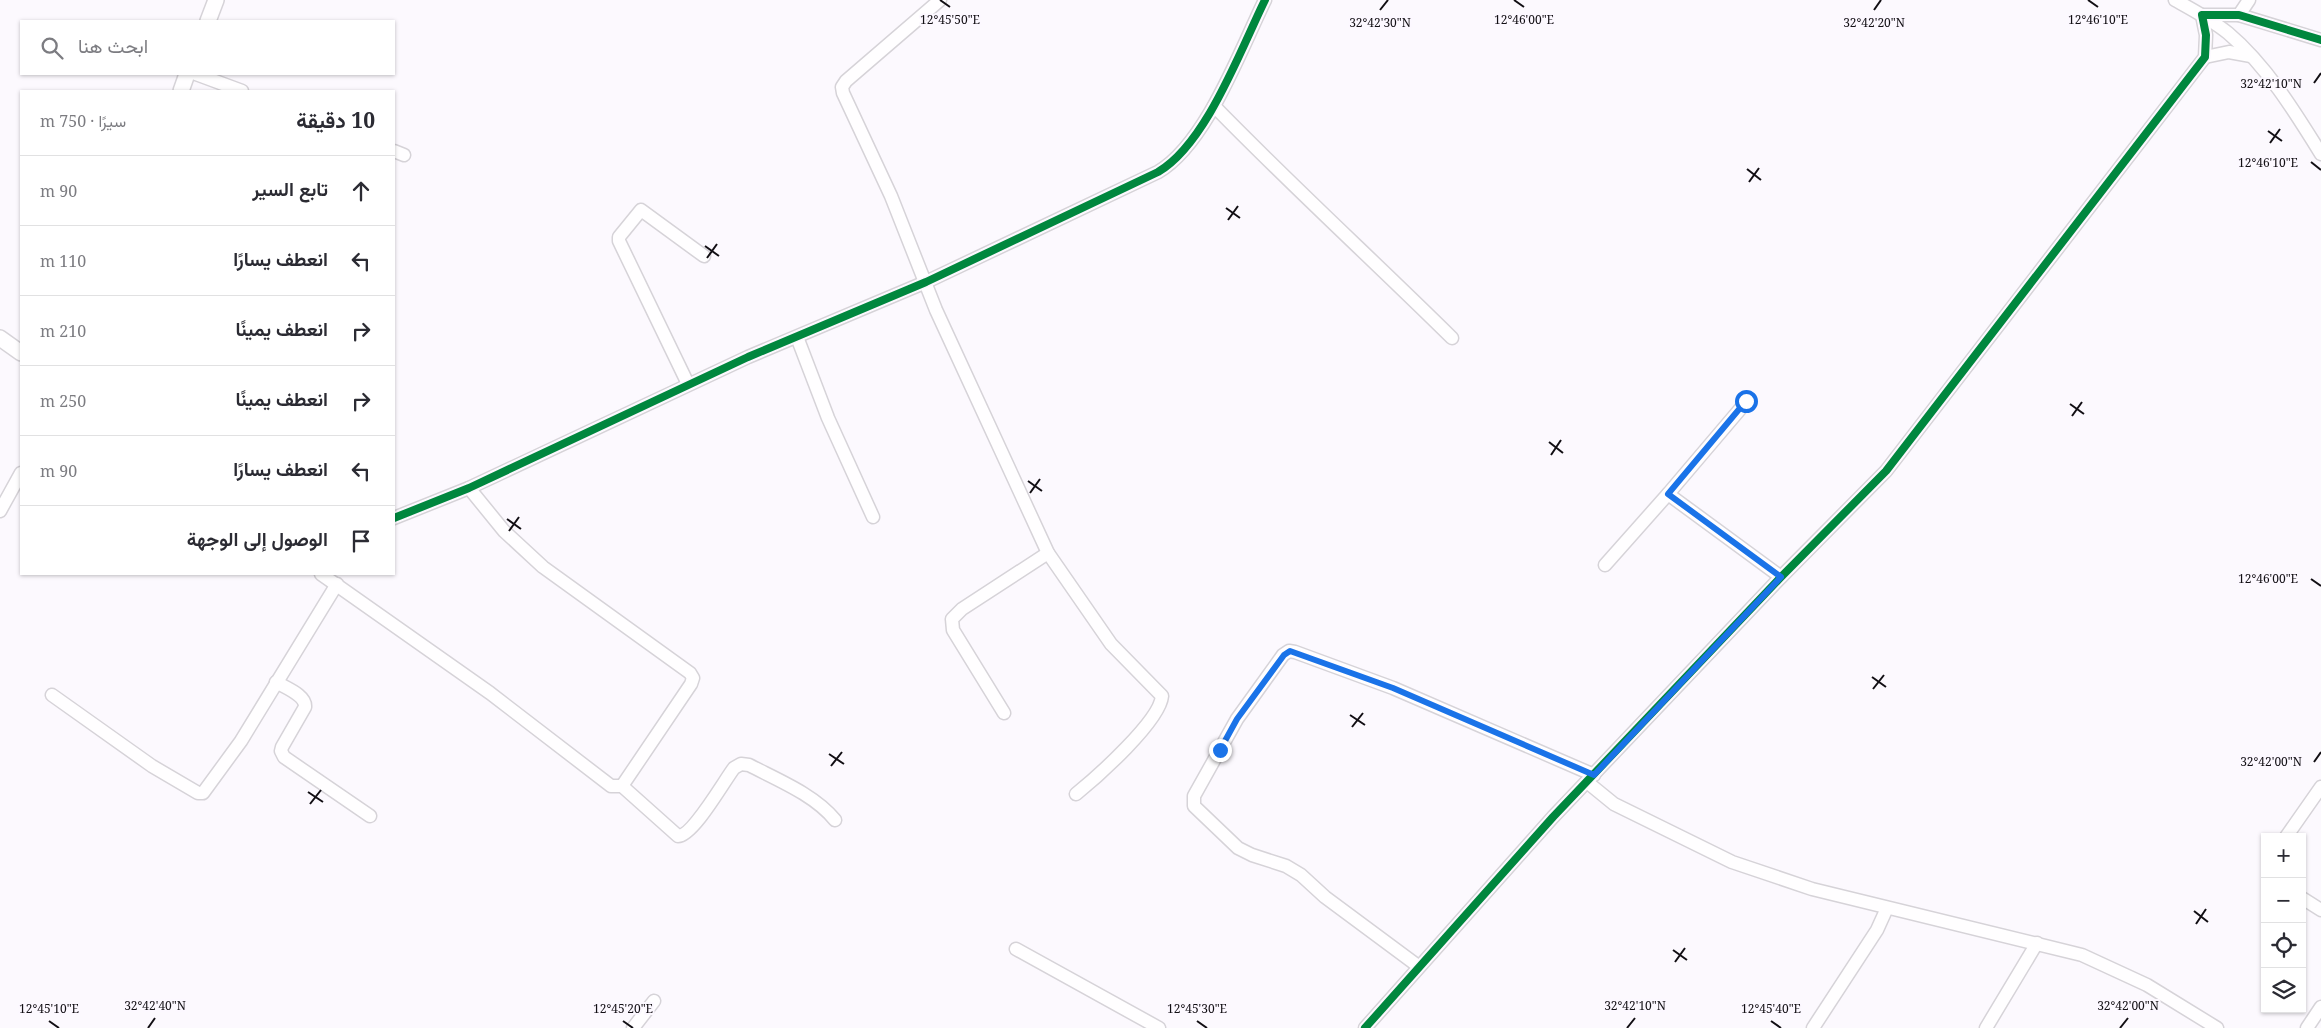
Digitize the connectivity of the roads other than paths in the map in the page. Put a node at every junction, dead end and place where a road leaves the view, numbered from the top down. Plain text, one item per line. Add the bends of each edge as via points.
1 (216, 0) edge
2 (940, 0) edge
3 (1265, 0) edge
4 (2175, 0) edge
5 (2249, 0) edge
6 (2202, 15) junction
7 (2239, 15) junction
8 (208, 20) edge
9 (2321, 40) edge
10 (2251, 56) junction
11 (2205, 57) junction
12 (187, 75) edge
13 (199, 75) edge
14 (180, 90) edge
15 (239, 90) edge
16 (1214, 106) junction
17 (2321, 154) edge
18 (704, 256) dead end
19 (926, 282) junction
20 (797, 337) junction
21 (0, 338) edge
22 (1452, 338) dead end
23 (20, 351) edge
24 (688, 384) junction
25 (1746, 401) dead end
26 (20, 475) edge
27 (469, 488) junction
28 (1668, 494) junction
29 (0, 511) edge
30 (873, 517) dead end
31 (395, 518) edge
32 (1048, 553) junction
33 (1605, 565) dead end
34 (323, 575) edge
35 (1781, 577) junction
36 (337, 584) junction
37 (276, 682) junction
38 (52, 695) dead end
39 (1004, 713) dead end
40 (1590, 779) junction
41 (622, 786) junction
42 (2321, 786) edge
43 (1076, 794) dead end
44 (370, 816) dead end
45 (835, 820) dead end
46 (2289, 833) edge
47 (2306, 901) edge
48 (1888, 908) junction
49 (2321, 910) edge
50 (2037, 943) junction
51 (1016, 949) dead end
52 (1418, 966) junction
53 (654, 1001) dead end
54 (2321, 1007) edge
55 (633, 1028) edge
56 (1160, 1028) edge
57 (1365, 1028) edge
58 (1813, 1028) edge
59 (1986, 1028) edge
60 (2218, 1028) edge
61 (2307, 1028) edge

1 - 8 main road
2 - 19 street via 842,87
3 - 16 street
4 - 6 street
5 - 7 street
6 - 7 street
6 - 10 street via 2227,32
6 - 11 street
7 - 9 street
10 - 11 street via 2229,52
10 - 17 street via 2277,88
11 - 35 street via 1886,471
12 - 14 main road
13 - 15 street
16 - 19 street via 1190,144 1168,167
16 - 22 street via 1278,172 1353,240
18 - 24 street via 642,210 619,237
19 - 20 street
19 - 32 street
20 - 24 street
20 - 30 street via 828,418
21 - 23 main road
24 - 27 street
25 - 28 street
26 - 29 street
27 - 31 street
27 - 41 street via 504,531 543,567 645,639 693,678
28 - 33 street
28 - 35 street
32 - 39 street via 952,618 953,630
32 - 43 street via 1111,644 1162,696 1157,711 1144,727 1096,778
34 - 36 street
35 - 40 street
36 - 37 street
36 - 41 street via 490,693 611,786
37 - 38 street via 241,741 206,790 200,793 152,766
37 - 44 street via 305,702 282,747 284,757
40 - 48 street via 1622,808 1732,862 1812,889
40 - 52 street
40 - 52 street via 1393,688 1295,652 1284,655 1237,719 1194,796 1194,806 1238,848 1286,866
41 - 45 street via 662,824 680,836 694,825 734,768 744,764 816,803
42 - 46 street
47 - 49 street
48 - 50 street
48 - 58 street
50 - 59 street
50 - 60 street via 2110,966 2166,995
51 - 56 street
52 - 57 street
53 - 55 street
54 - 61 street

